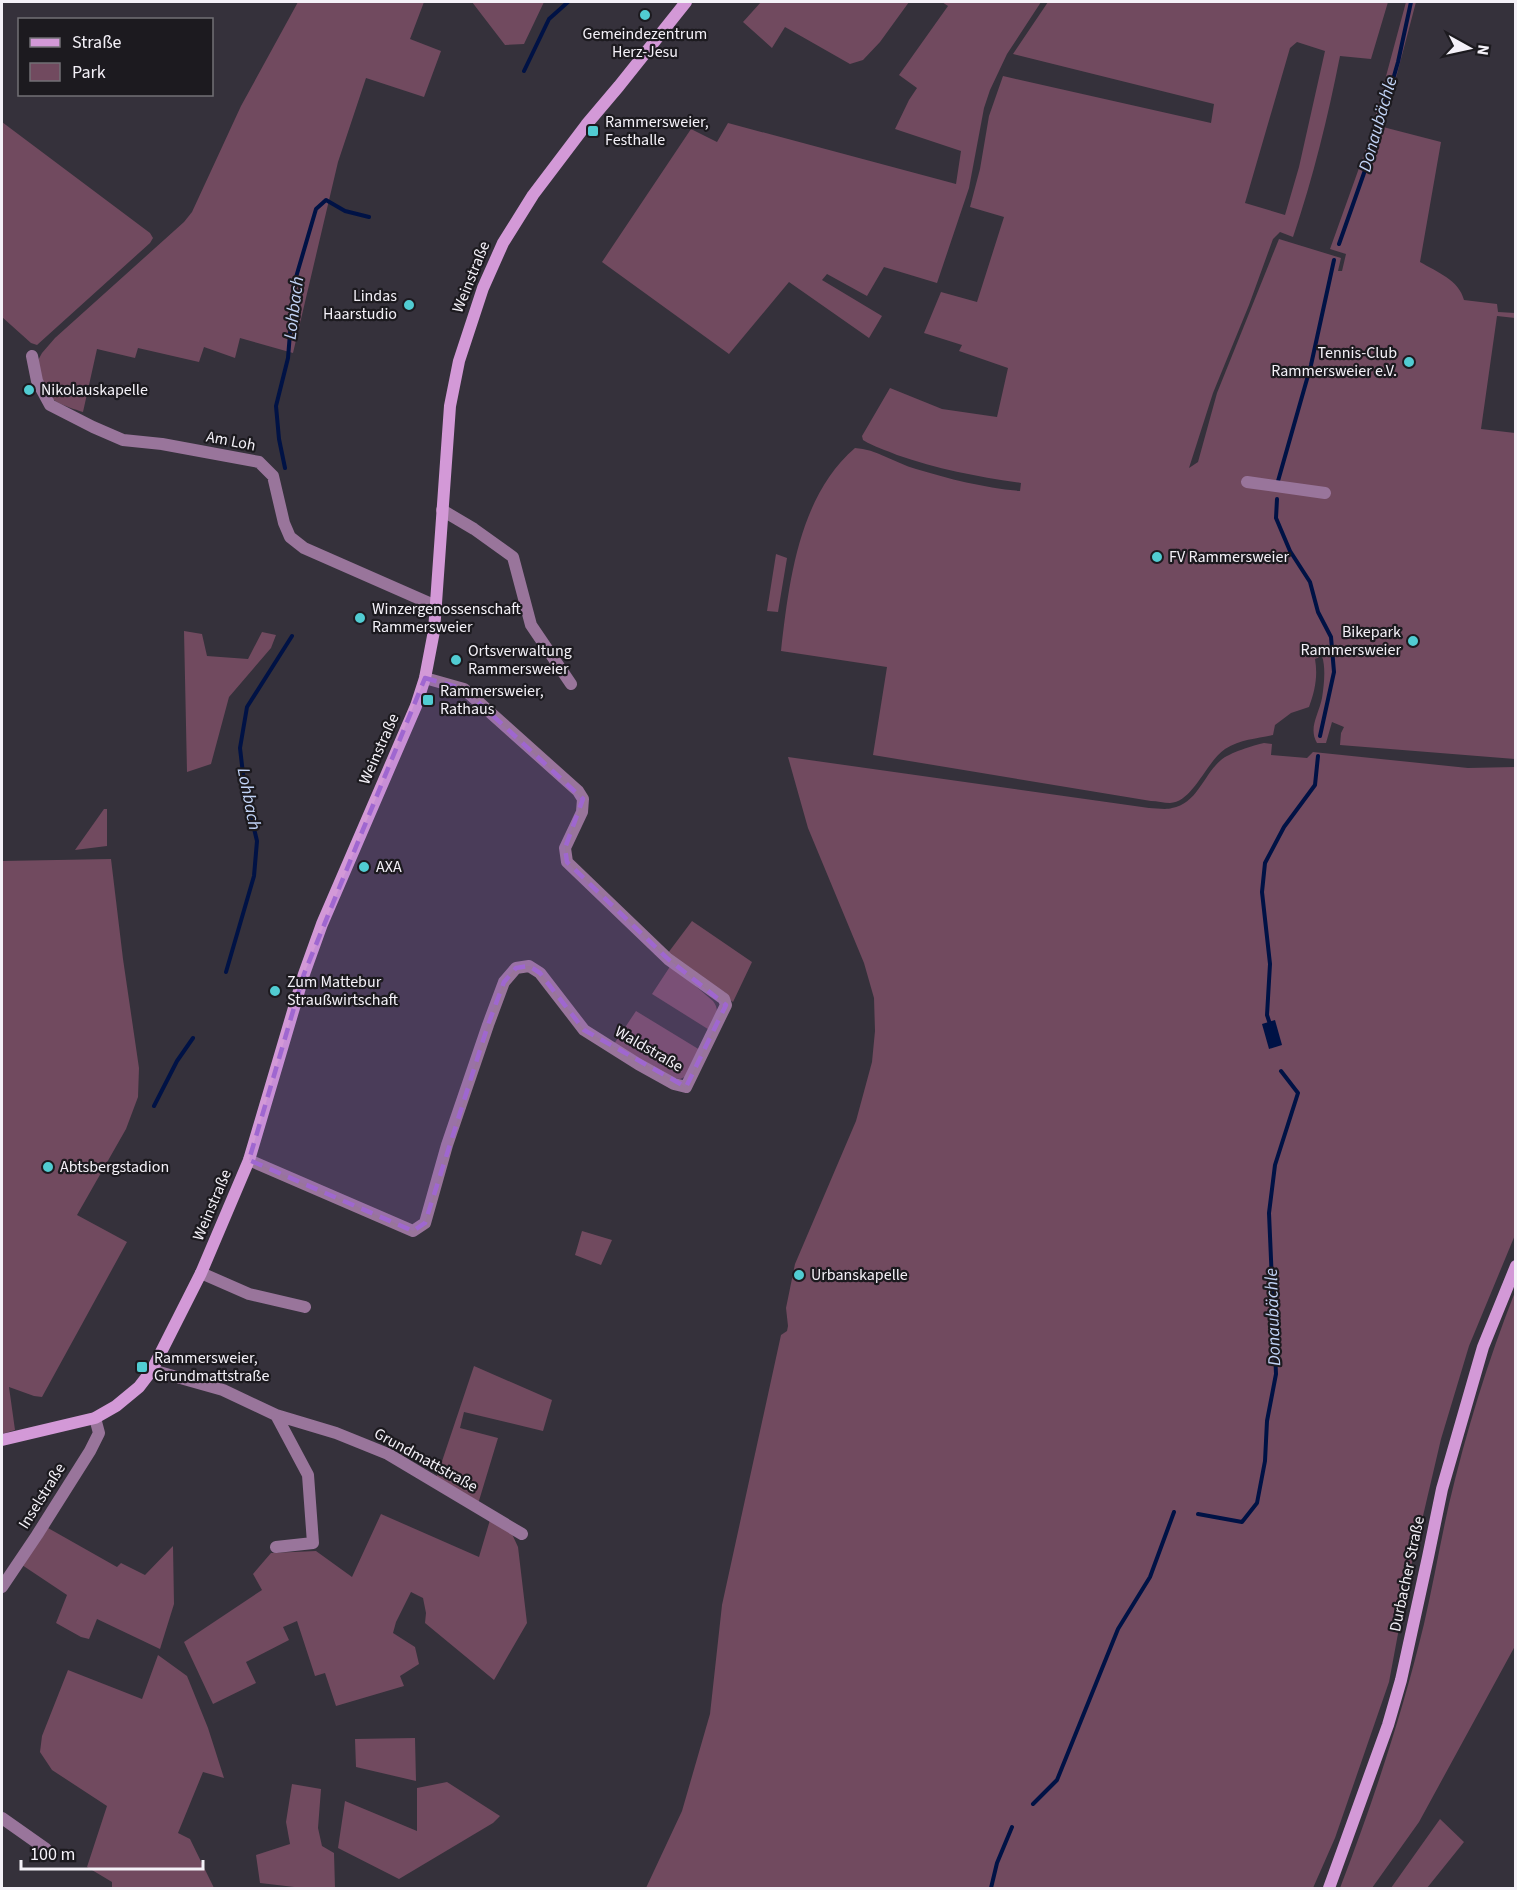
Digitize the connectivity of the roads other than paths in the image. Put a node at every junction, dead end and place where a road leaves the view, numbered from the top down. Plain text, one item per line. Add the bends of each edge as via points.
1 (686, 2) edge
2 (32, 356) dead end
3 (1247, 482) dead end
4 (1325, 493) dead end
5 (442, 510) junction
6 (435, 606) junction
7 (425, 678) junction
8 (570, 684) dead end
9 (249, 1160) junction
10 (1515, 1266) edge
11 (201, 1273) junction
12 (305, 1307) dead end
13 (152, 1370) junction
14 (276, 1415) junction
15 (95, 1418) junction
16 (2, 1440) edge
17 (522, 1534) dead end
18 (276, 1546) dead end
19 (2, 1587) edge
20 (2, 1818) edge
21 (46, 1850) dead end
22 (1329, 1888) edge

1 - 5 street, Weinstraße via 557,161 503,243 479,298 459,361 450,406
2 - 6 street, Am Loh via 37,381 50,405 123,440 259,462 273,476 290,537 304,548
3 - 4 street
5 - 6 street, Weinstraße
5 - 8 street via 513,557 531,625
6 - 7 street, Weinstraße
7 - 9 street, Weinstraße via 307,964
7 - 9 street, Waldstraße via 464,689 578,791 583,799 582,812 565,848 567,862 668,959 724,999 726,1005 686,1087 638,1064 584,1030 540,974 529,966 516,968 504,982 488,1025 425,1223 413,1232
9 - 11 street, Weinstraße
10 - 22 street, Durbacher Straße via 1483,1347 1442,1488 1388,1725
11 - 12 street via 249,1294
11 - 13 street, Weinstraße
13 - 14 street, Grundmattstraße via 223,1390
13 - 15 street, Weinstraße via 139,1387
14 - 17 street, Grundmattstraße via 388,1454
14 - 18 street via 308,1475 313,1543
15 - 16 street, Weinstraße
15 - 19 street, Inselstraße via 99,1433 90,1450
20 - 21 street

